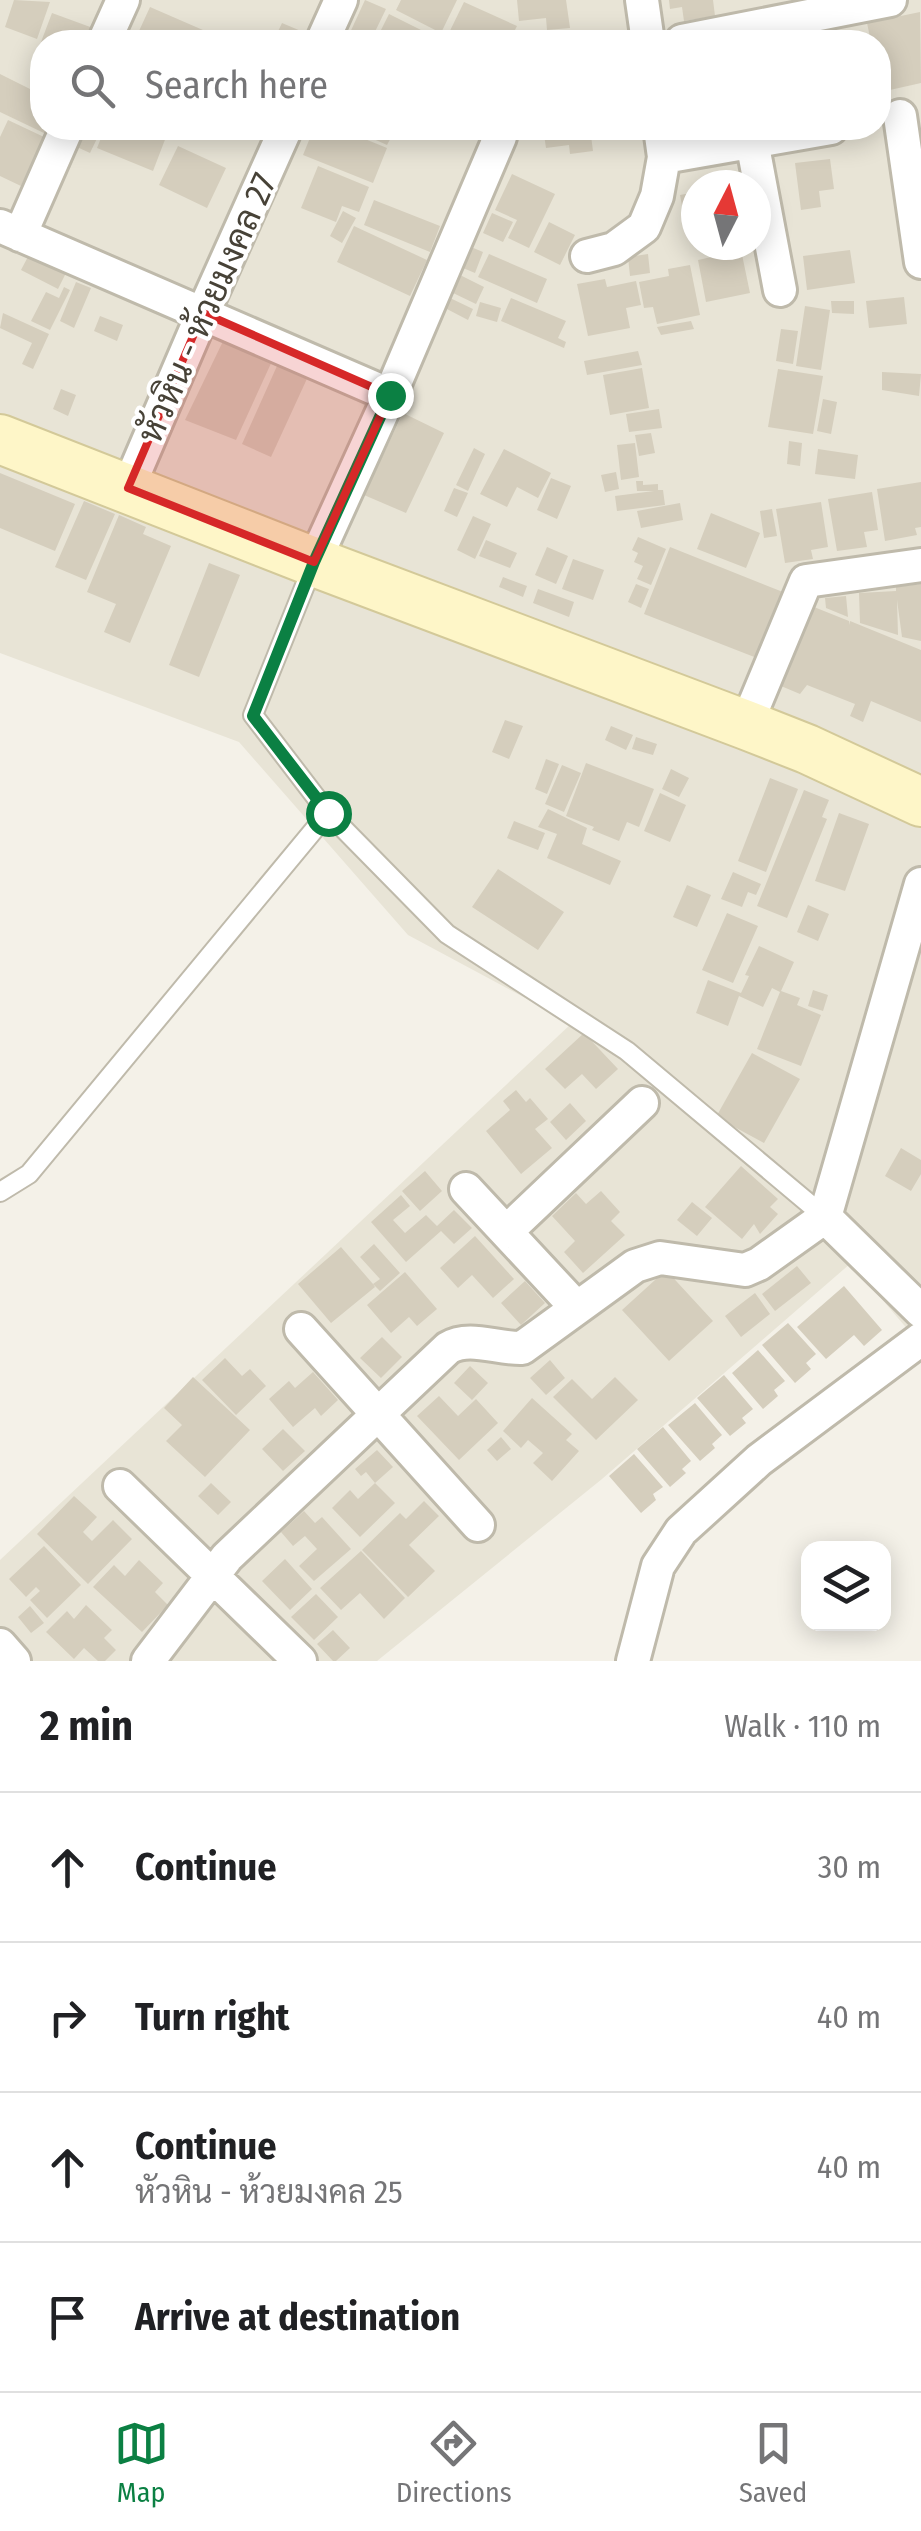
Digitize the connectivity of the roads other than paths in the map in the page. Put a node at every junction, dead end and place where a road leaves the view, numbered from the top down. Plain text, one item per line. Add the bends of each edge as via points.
1 (122, 0) edge
2 (341, 0) edge
3 (642, 0) edge
4 (890, 0) edge
5 (109, 30) edge
6 (327, 30) edge
7 (646, 30) edge
8 (738, 30) edge
9 (900, 116) edge
10 (60, 140) edge
11 (281, 140) edge
12 (499, 140) edge
13 (758, 140) edge
14 (752, 141) junction
15 (662, 142) edge
16 (10, 230) edge
17 (588, 256) dead end
18 (921, 262) edge
19 (780, 290) dead end
20 (203, 313) junction
21 (390, 395) junction
22 (0, 438) edge
23 (128, 488) junction
24 (314, 562) junction
25 (921, 565) edge
26 (746, 725) junction
27 (921, 802) edge
28 (328, 813) junction
29 (921, 884) edge
30 (642, 1103) dead end
31 (466, 1189) dead end
32 (0, 1192) edge
33 (825, 1217) junction
34 (506, 1232) junction
35 (576, 1307) junction
36 (921, 1312) edge
37 (300, 1329) dead end
38 (921, 1339) edge
39 (377, 1414) junction
40 (120, 1486) dead end
41 (478, 1525) dead end
42 (214, 1574) junction
43 (0, 1645) edge
44 (14, 1661) edge
45 (148, 1661) edge
46 (300, 1661) edge
47 (633, 1661) edge

1 - 5 street
2 - 6 street
3 - 7 street
4 - 8 street
9 - 18 street
10 - 16 street
11 - 20 street, หัวหิน - ห้วยมงคล 27
12 - 21 street
13 - 14 street
14 - 15 street
14 - 19 street
15 - 17 street via 657,196 644,227 614,249
16 - 20 street
20 - 21 street
20 - 23 street, หัวหิน - ห้วยมงคล 27
21 - 24 street
22 - 23 main road
23 - 24 main road
24 - 26 main road
24 - 28 lane via 253,716
25 - 26 street via 806,581
26 - 27 main road
28 - 32 lane via 28,1174
28 - 33 lane via 446,934 627,1050
29 - 33 street
30 - 34 street
31 - 34 street
33 - 35 street via 746,1270 660,1258 636,1266
33 - 36 street
34 - 35 street
35 - 39 street via 522,1348 456,1343
37 - 39 street
38 - 47 street via 759,1460 681,1531 658,1566
39 - 41 street
39 - 42 street
40 - 42 street
42 - 45 street
42 - 46 street
43 - 44 street

